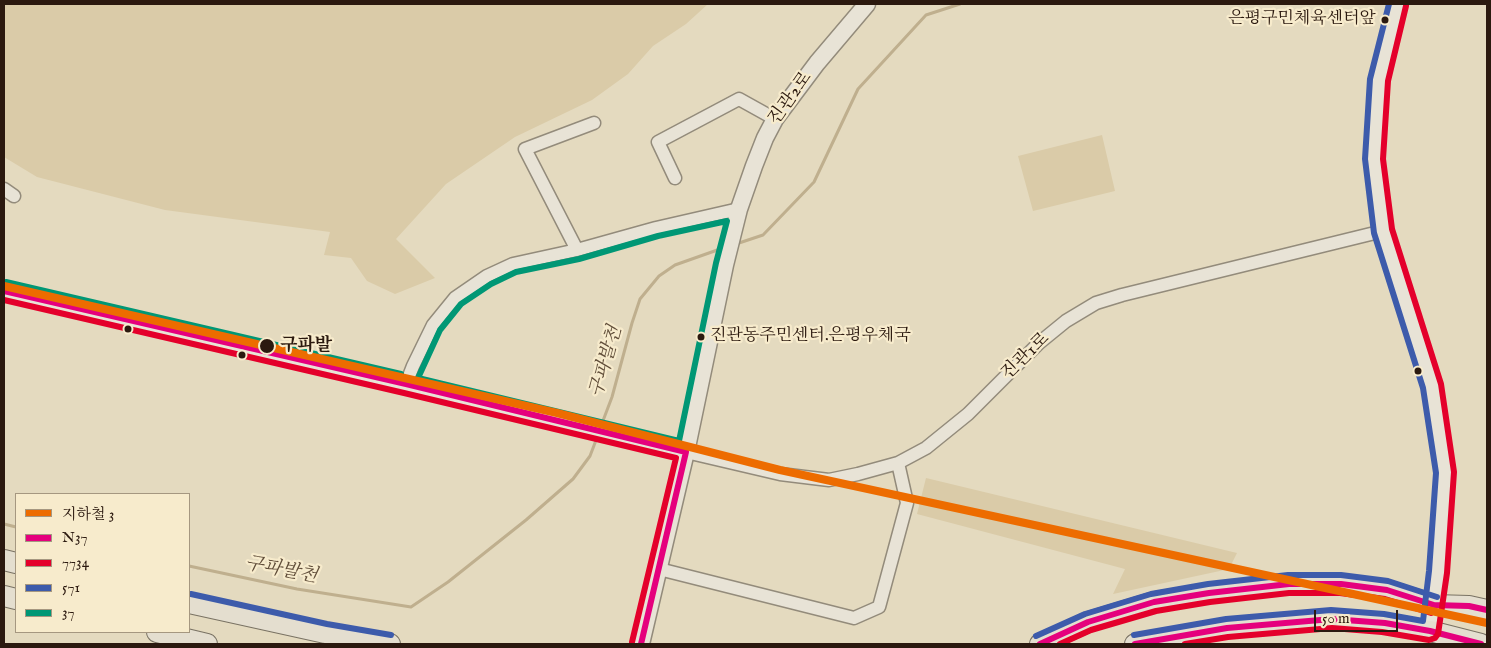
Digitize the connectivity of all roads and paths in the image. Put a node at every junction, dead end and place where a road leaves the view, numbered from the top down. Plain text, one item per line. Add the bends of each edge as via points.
1 (867, 4) edge
2 (1398, 4) edge
3 (775, 119) junction
4 (594, 123) dead end
5 (675, 178) dead end
6 (739, 209) junction
7 (1382, 231) junction
8 (577, 250) junction
9 (4, 291) edge
10 (406, 384) junction
11 (686, 452) junction
12 (898, 463) junction
13 (659, 569) junction
14 (190, 602) edge
15 (1434, 605) junction
16 (1487, 610) edge
17 (1430, 632) junction
18 (161, 633) edge
19 (207, 644) edge
20 (390, 644) edge
21 (641, 644) edge
22 (1040, 644) edge
23 (1135, 644) edge
24 (1481, 644) edge

1 - 3 street, 진관2로
2 - 7 main road via 1379,80 1374,159
3 - 5 street via 739,99 658,142
3 - 6 street, 진관2로 via 764,138
4 - 8 street via 525,150
6 - 8 street
6 - 11 street, 진관2로
7 - 12 street, 진관1로 via 1096,303 1039,343 968,414 926,448
7 - 15 main road via 1432,386 1445,473
8 - 10 street via 513,264 487,276 455,298 433,326
9 - 10 street
10 - 11 street
11 - 12 street, 진관1로 via 780,474 829,480
11 - 13 street
12 - 13 street via 907,503 879,608 854,618
13 - 21 street
14 - 20 main road via 325,633
15 - 16 main road
15 - 17 main road
15 - 22 main road via 1388,590 1342,584 1289,584 1154,602 1088,622
17 - 23 main road via 1385,623 1332,619 1227,628
17 - 24 main road
18 - 19 main road

